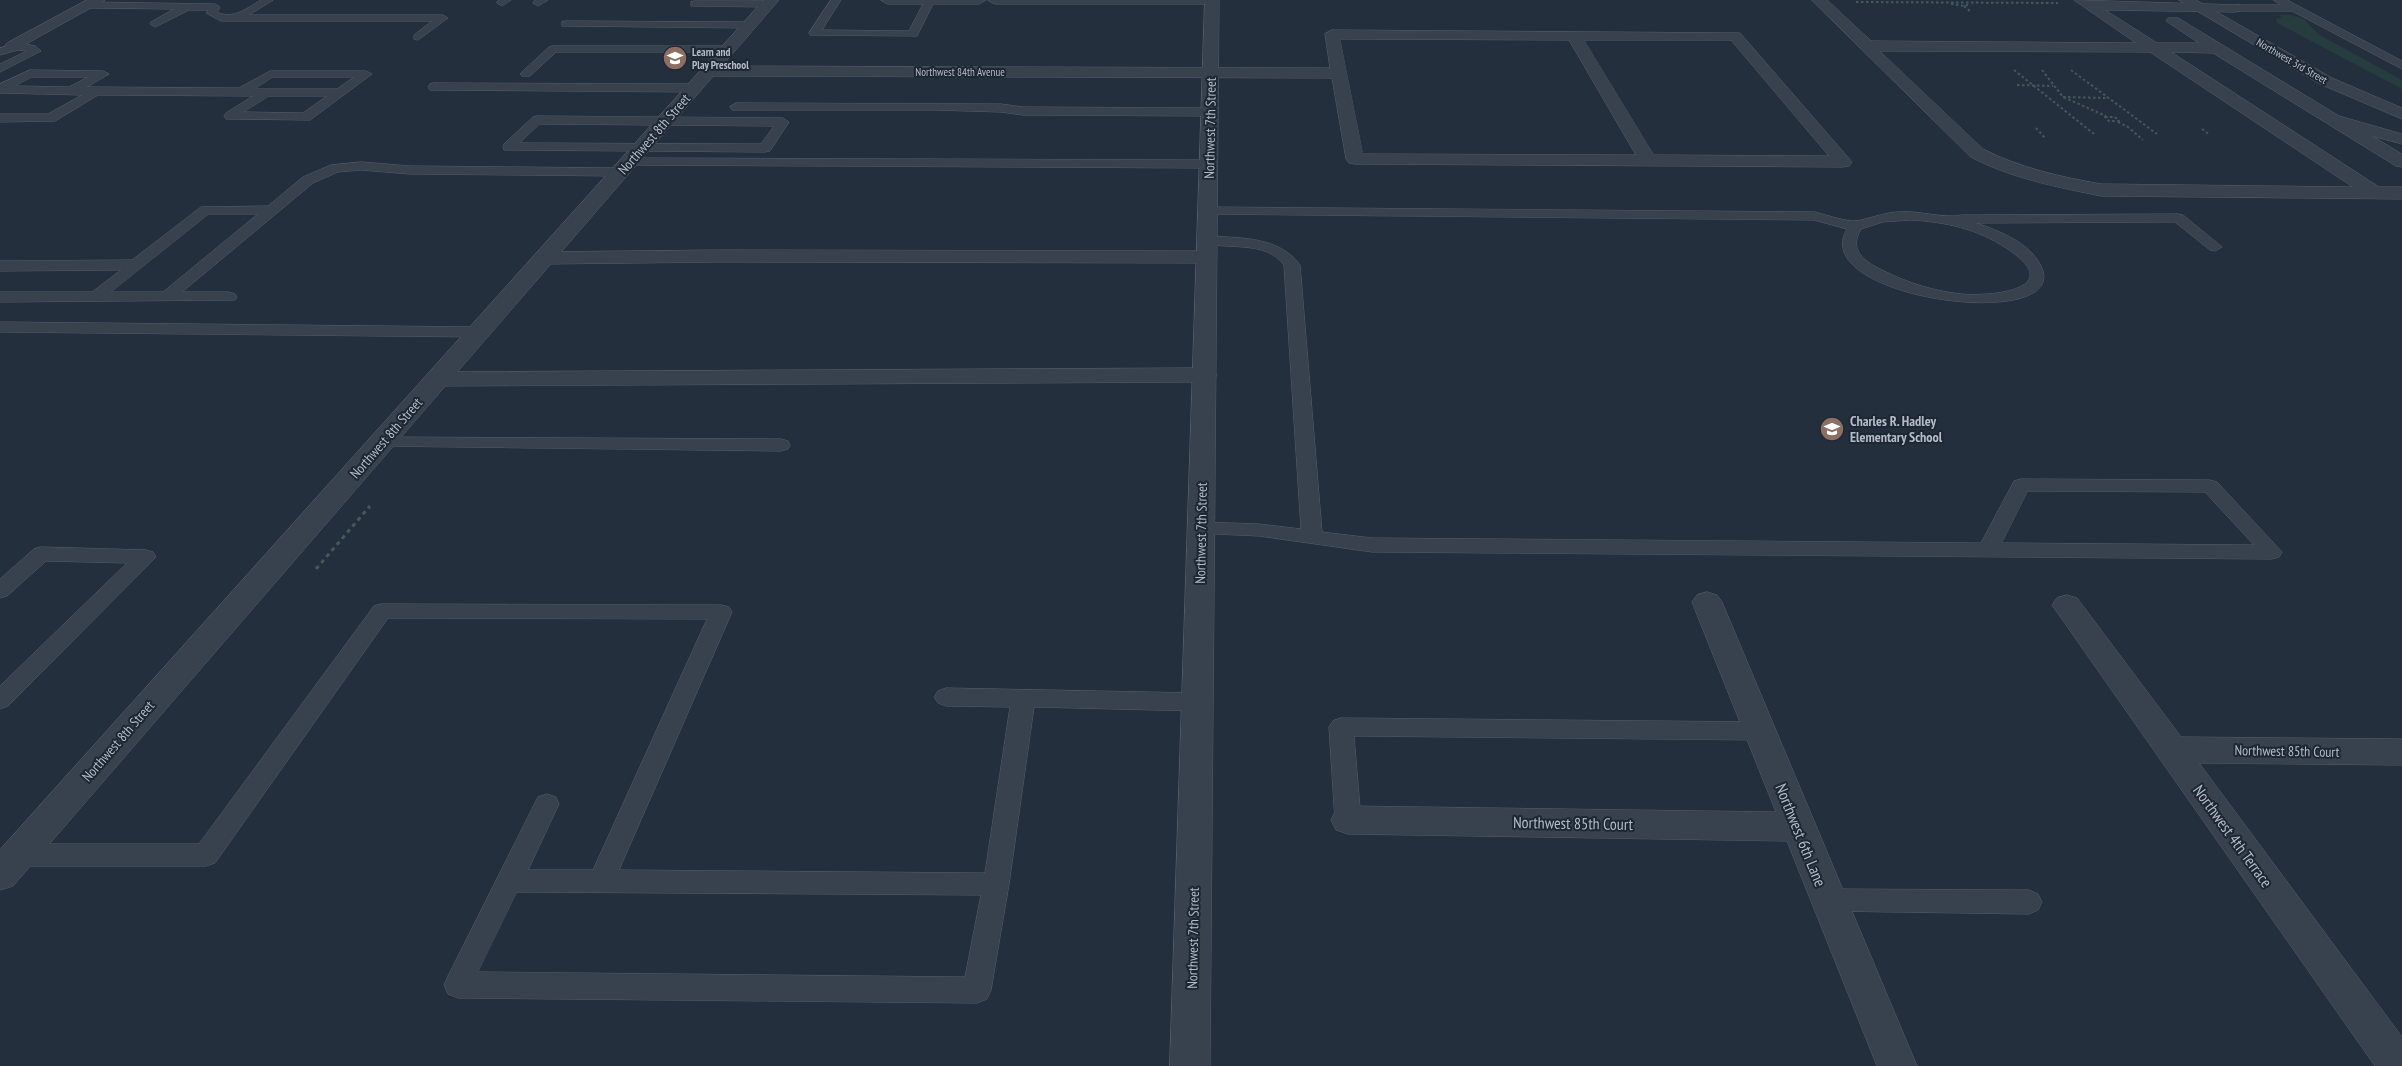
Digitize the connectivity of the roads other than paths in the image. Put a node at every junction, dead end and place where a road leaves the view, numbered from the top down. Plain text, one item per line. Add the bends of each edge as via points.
1 (227, 0) edge
2 (268, 0) edge
3 (836, 0) edge
4 (888, 0) edge
5 (930, 0) edge
6 (979, 0) edge
7 (995, 0) edge
8 (1047, 0) edge
9 (1140, 0) edge
10 (1212, 0) edge
11 (1818, 0) edge
12 (2220, 0) edge
13 (2279, 0) edge
14 (770, 2) edge
15 (98, 3) edge
16 (695, 4) dead end
17 (2193, 4) edge
18 (188, 6) junction
19 (2090, 6) edge
20 (215, 7) junction
21 (2234, 8) junction
22 (2294, 8) junction
23 (236, 18) junction
24 (2173, 21) dead end
25 (2259, 22) dead end
26 (155, 24) dead end
27 (566, 24) dead end
28 (750, 24) junction
29 (1574, 36) junction
30 (418, 37) dead end
31 (1867, 46) junction
32 (2154, 48) junction
33 (2216, 48) junction
34 (6, 49) edge
35 (729, 49) junction
36 (3, 66) edge
37 (2402, 66) edge
38 (526, 74) dead end
39 (1211, 78) junction
40 (1340, 79) junction
41 (2377, 86) dead end
42 (434, 88) dead end
43 (0, 89) edge
44 (43, 90) junction
45 (72, 91) junction
46 (96, 91) junction
47 (242, 92) junction
48 (267, 92) junction
49 (340, 92) junction
50 (2402, 98) edge
51 (688, 99) junction
52 (723, 107) dead end
53 (1210, 112) junction
54 (2402, 114) edge
55 (0, 118) edge
56 (2333, 120) junction
57 (2402, 139) edge
58 (631, 160) junction
59 (1648, 161) junction
60 (2402, 162) edge
61 (1209, 164) junction
62 (2374, 192) junction
63 (2402, 192) edge
64 (272, 210) junction
65 (1208, 211) junction
66 (1950, 220) junction
67 (1856, 226) junction
68 (2215, 247) dead end
69 (1207, 248) junction
70 (544, 258) junction
71 (136, 265) junction
72 (0, 266) edge
73 (0, 297) edge
74 (96, 297) junction
75 (167, 297) junction
76 (229, 297) dead end
77 (0, 327) edge
78 (479, 332) junction
79 (1205, 375) junction
80 (437, 379) junction
81 (382, 442) junction
82 (781, 446) dead end
83 (1201, 528) junction
84 (1312, 536) junction
85 (1988, 550) junction
86 (0, 591) edge
87 (1707, 602) dead end
88 (2067, 605) dead end
89 (946, 697) dead end
90 (0, 700) edge
91 (1023, 700) junction
92 (1197, 702) junction
93 (1759, 731) junction
94 (2171, 750) junction
95 (2402, 752) edge
96 (547, 804) dead end
97 (1348, 820) joint
98 (1798, 827) junction
99 (17, 855) junction
100 (0, 875) edge
101 (509, 881) junction
102 (601, 882) junction
103 (996, 884) junction
104 (1828, 900) junction
105 (2029, 902) dead end
106 (1190, 1066) edge
107 (1897, 1066) edge
108 (2399, 1066) edge

1 - 20 lane
2 - 23 lane
3 - 5 lane via 814,33 912,34
4 - 5 street
5 - 6 street
7 - 8 street
8 - 9 street
9 - 10 street
10 - 39 street, Northwest 7th Street
11 - 31 street
12 - 21 street, Northwest 3rd Street
13 - 22 lane
14 - 16 lane
14 - 28 street, Northwest 8th Street
15 - 18 lane
15 - 34 street
17 - 19 street via 2143,13
17 - 21 street
17 - 54 street, Northwest 3rd Street via 2322,79
18 - 20 lane
18 - 26 lane
19 - 32 street
20 - 23 lane via 210,14
21 - 22 lane
21 - 25 street, Northwest 3rd Street
22 - 37 lane
23 - 30 lane via 443,18
24 - 33 street
27 - 28 lane
28 - 35 street, Northwest 8th Street
29 - 40 street via 1332,34
29 - 59 street
29 - 59 street via 1735,36 1844,162
31 - 32 street
31 - 62 street via 1977,153 1994,162 2072,186 2115,191
32 - 33 street
32 - 62 street
33 - 56 street
34 - 36 lane via 28,48 35,51
35 - 38 lane via 553,50
35 - 51 street, Northwest 8th Street
39 - 40 street, Northwest 84th Avenue
39 - 51 street, Northwest 84th Avenue
39 - 53 street, Northwest 7th Street
40 - 59 street via 1355,159
41 - 50 street
42 - 51 lane
43 - 44 lane
43 - 45 lane via 30,73 103,74
44 - 45 lane
44 - 55 lane
45 - 46 lane
46 - 47 lane
46 - 55 lane via 51,118
47 - 48 lane
47 - 49 lane via 270,74 366,74
48 - 49 lane
48 - 49 lane via 230,116 306,117
51 - 58 street, Northwest 8th Street
51 - 58 lane via 783,122 765,148
51 - 58 lane via 537,120 509,147
52 - 53 lane
53 - 61 street, Northwest 7th Street
56 - 57 street
56 - 60 street
58 - 61 lane
58 - 64 lane via 410,170 361,166 336,168 308,180
58 - 70 street, Northwest 8th Street
61 - 65 street, Northwest 7th Street
62 - 63 street
64 - 71 lane via 206,210
64 - 75 lane
65 - 67 lane via 1815,216
65 - 69 street, Northwest 7th Street
66 - 67 lane via 1885,216
66 - 67 lane via 1994,234 2025,253 2038,274 2035,284 2025,292 1990,300 1942,296 1895,283 1860,263 1851,252 1847,242 1849,233
66 - 68 lane via 2178,218
69 - 70 street
69 - 79 street, Northwest 7th Street
69 - 84 lane via 1270,248 1285,254 1292,265
70 - 78 street, Northwest 8th Street
71 - 72 lane
71 - 74 lane
73 - 74 lane
74 - 75 lane
75 - 76 lane
77 - 78 lane
78 - 80 street, Northwest 8th Street
79 - 80 street
79 - 83 street, Northwest 7th Street
80 - 81 street, Northwest 8th Street
81 - 82 lane
81 - 99 street, Northwest 8th Street
83 - 84 lane
83 - 92 street, Northwest 7th Street
84 - 85 lane via 1372,545
85 - 85 lane via 2057,550 2272,552 2210,486 2021,485
86 - 90 lane via 41,554 146,557
87 - 93 street, Northwest 6th Lane
88 - 94 street, Northwest 4th Terrace
89 - 91 lane
91 - 92 lane
91 - 103 lane
92 - 106 street, Northwest 7th Street
93 - 97 lane via 1341,727
93 - 98 street, Northwest 6th Lane
94 - 95 street, Northwest 85th Court
94 - 108 street, Northwest 4th Terrace
96 - 101 lane
97 - 98 street, Northwest 85th Court
98 - 104 street, Northwest 6th Lane
99 - 100 street, Northwest 8th Street
99 - 102 lane via 206,854 382,611 721,612
101 - 102 lane
101 - 103 lane via 458,985 977,990
102 - 103 lane
104 - 105 lane
104 - 107 street, Northwest 6th Lane

